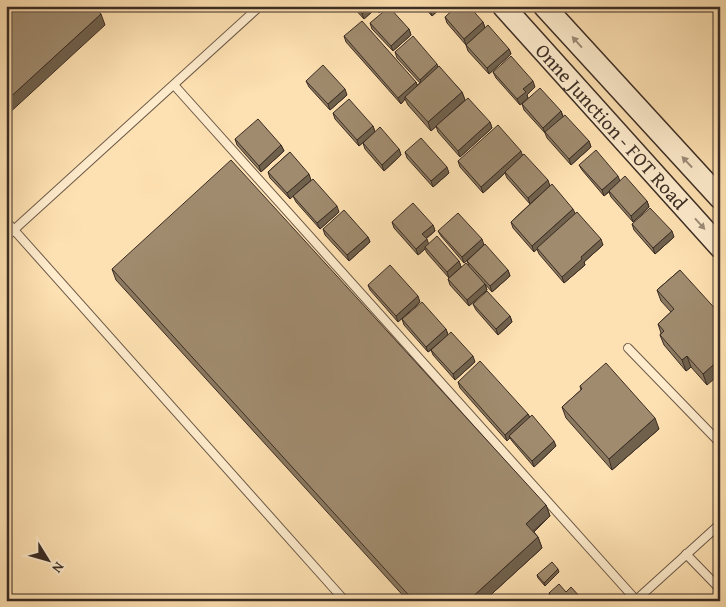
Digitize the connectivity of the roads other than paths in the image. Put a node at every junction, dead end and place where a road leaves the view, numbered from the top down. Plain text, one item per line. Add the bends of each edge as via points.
1 (260, 6) edge
2 (503, 6) edge
3 (544, 6) edge
4 (174, 85) junction
5 (720, 198) edge
6 (6, 221) edge
7 (14, 229) junction
8 (6, 237) edge
9 (720, 247) edge
10 (628, 348) dead end
11 (720, 443) edge
12 (720, 524) edge
13 (686, 554) junction
14 (720, 588) edge
15 (636, 600) edge
16 (345, 601) edge

1 - 4 lane
2 -> 9 street, Onne Junction - FOT Road
5 -> 3 street, Onne Junction - FOT Road
4 - 7 lane
4 - 15 lane
6 - 7 lane
7 - 8 lane
7 - 16 lane
10 - 11 lane
12 - 13 lane
13 - 14 lane
13 - 15 lane

